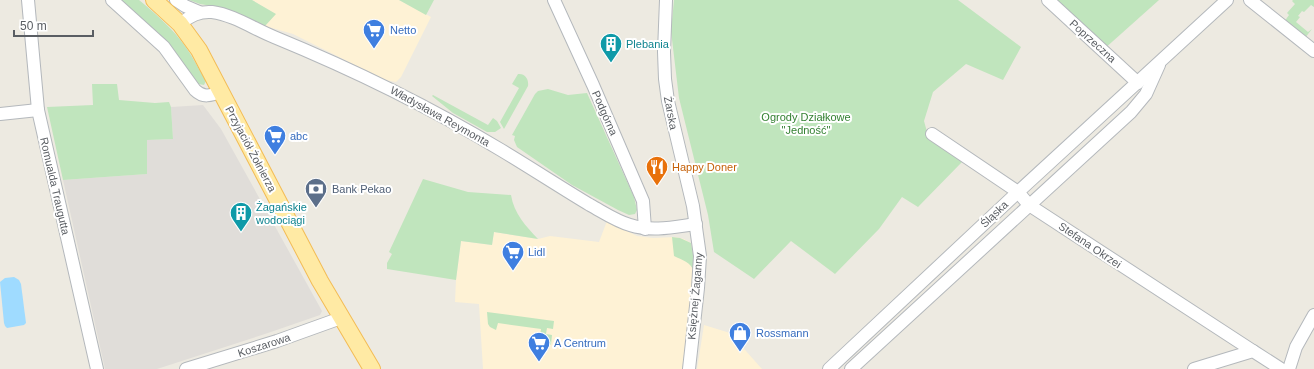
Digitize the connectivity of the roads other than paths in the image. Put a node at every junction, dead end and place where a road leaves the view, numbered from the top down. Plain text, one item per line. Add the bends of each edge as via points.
1 (28, 0) edge
2 (112, 0) edge
3 (154, 0) edge
4 (176, 0) edge
5 (554, 0) edge
6 (666, 0) edge
7 (1048, 0) edge
8 (1227, 0) edge
9 (1250, 0) edge
10 (199, 12) junction
11 (180, 24) junction
12 (1314, 51) edge
13 (1161, 62) junction
14 (1138, 82) junction
15 (221, 91) junction
16 (1127, 92) junction
17 (1138, 104) junction
18 (38, 110) junction
19 (0, 114) edge
20 (932, 134) dead end
21 (1018, 192) junction
22 (1029, 205) junction
23 (696, 224) junction
24 (645, 229) junction
25 (1314, 315) edge
26 (341, 318) junction
27 (1253, 351) junction
28 (97, 369) edge
29 (186, 369) edge
30 (372, 369) edge
31 (689, 369) edge
32 (829, 369) edge
33 (852, 369) edge
34 (1194, 369) edge
35 (1281, 369) edge
36 (1289, 369) edge

1 - 18 street, Romualda Traugutta
2 - 15 street via 164,47 195,90 209,96
3 - 11 main road, Przyjaciół Żołnierza
4 - 10 street
5 - 24 street, Podgórna via 643,200
6 - 23 street, Żarska via 664,58 668,101
7 - 14 street, Poprzeczna
8 - 13 street, Śląska
9 - 12 street
10 - 11 street
10 - 24 street, Władysława Reymonta via 223,15 395,91 498,148 619,221
11 - 15 main road, Przyjaciół Żołnierza via 199,50
13 - 14 street, Śląska
13 - 17 street, Śląska via 1146,94
14 - 16 street, Śląska
15 - 26 main road, Przyjaciół Żołnierza
16 - 17 street
16 - 21 street, Śląska
17 - 22 street, Śląska
18 - 19 street
18 - 28 street, Romualda Traugutta
20 - 21 street, Stefana Okrzei
21 - 22 street, Stefana Okrzei
21 - 32 street, Śląska
22 - 27 street, Stefana Okrzei
22 - 33 street, Śląska
23 - 24 street, Władysława Reymonta
23 - 31 street, Księżnej Żaganny via 700,262
25 - 36 street via 1296,347
26 - 29 street, Koszarowa
26 - 30 main road, Przyjaciół Żołnierza
27 - 34 street
27 - 35 street, Stefana Okrzei

